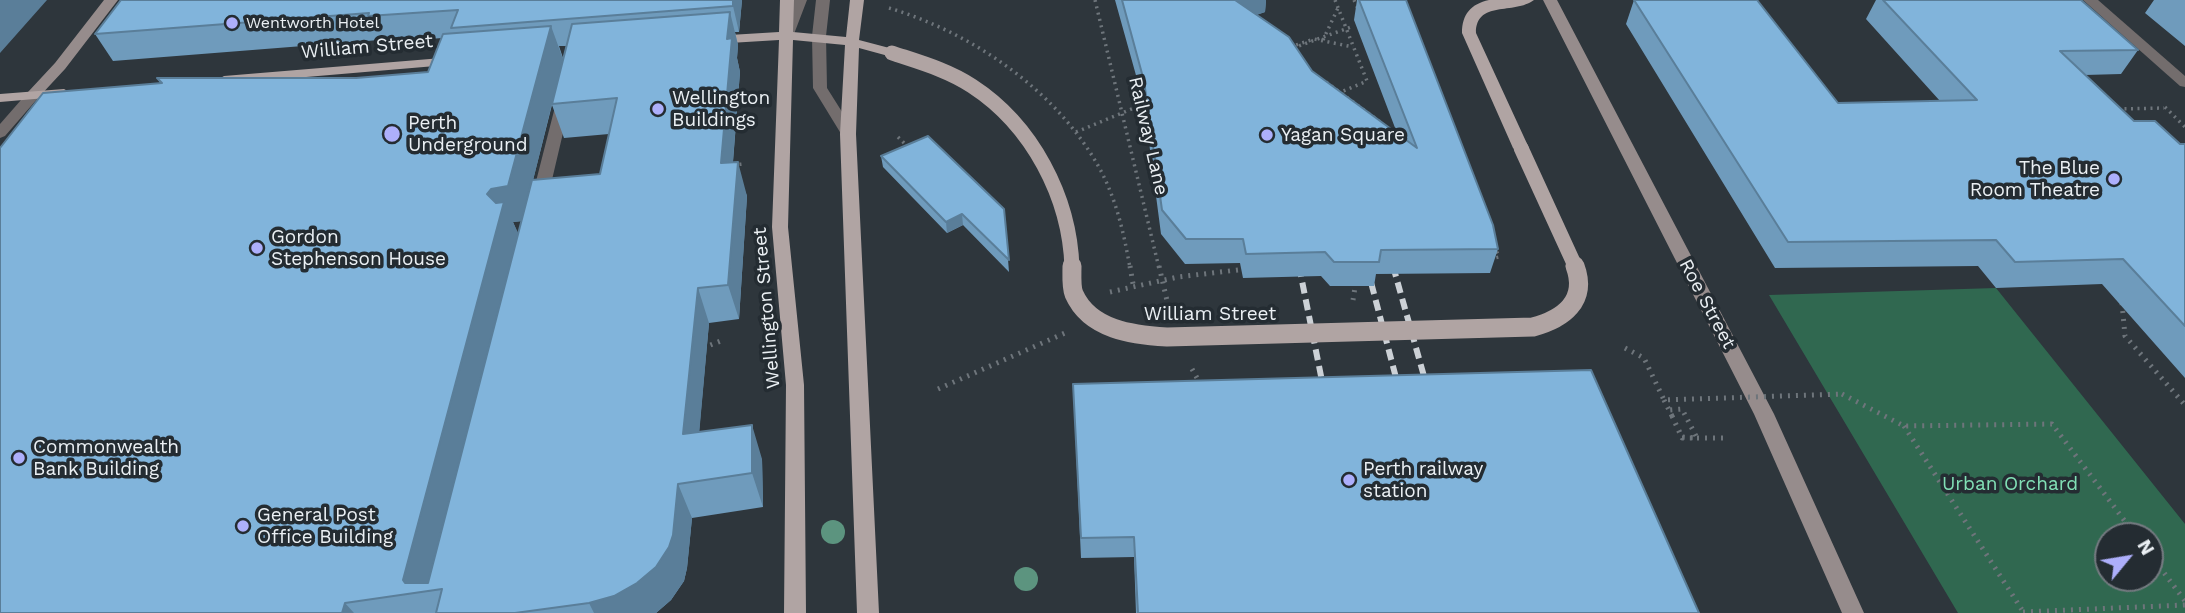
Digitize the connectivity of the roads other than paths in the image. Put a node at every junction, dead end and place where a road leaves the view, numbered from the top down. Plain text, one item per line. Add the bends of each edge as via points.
1 (111, 0) edge
2 (787, 0) edge
3 (800, 0) edge
4 (823, 0) edge
5 (857, 0) edge
6 (1527, 0) edge
7 (1550, 0) edge
8 (2090, 0) edge
9 (1500, 1) edge
10 (787, 34) junction
11 (819, 36) junction
12 (699, 41) edge
13 (852, 41) junction
14 (469, 60) edge
15 (569, 78) edge
16 (205, 81) edge
17 (2185, 83) edge
18 (84, 91) edge
19 (33, 96) junction
20 (0, 98) edge
21 (0, 133) edge
22 (848, 134) junction
23 (535, 216) edge
24 (795, 613) edge
25 (868, 613) edge
26 (1853, 613) edge

1 - 19 main road
2 - 10 main road, Wellington Street
3 - 10 street
4 - 11 street
5 - 13 main road
6 - 9 main road, William Street
7 - 26 main road, Roe Street via 1764,414
8 - 17 street
9 - 13 main road, William Street, bridge via 1472,12 1469,33 1581,286 1577,299 1562,316 1521,329 1167,337 1131,335 1106,326 1084,310 1073,292 1069,231 1059,196 1017,126 992,99 948,73
10 - 11 main road, William Street
10 - 12 main road, William Street
10 - 24 main road, Wellington Street via 780,227 795,385
11 - 13 main road, William Street
11 - 22 street via 820,88
13 - 22 main road
14 - 16 main road, William Street
15 - 23 street
18 - 19 main road
19 - 20 main road
19 - 21 street
22 - 25 main road

